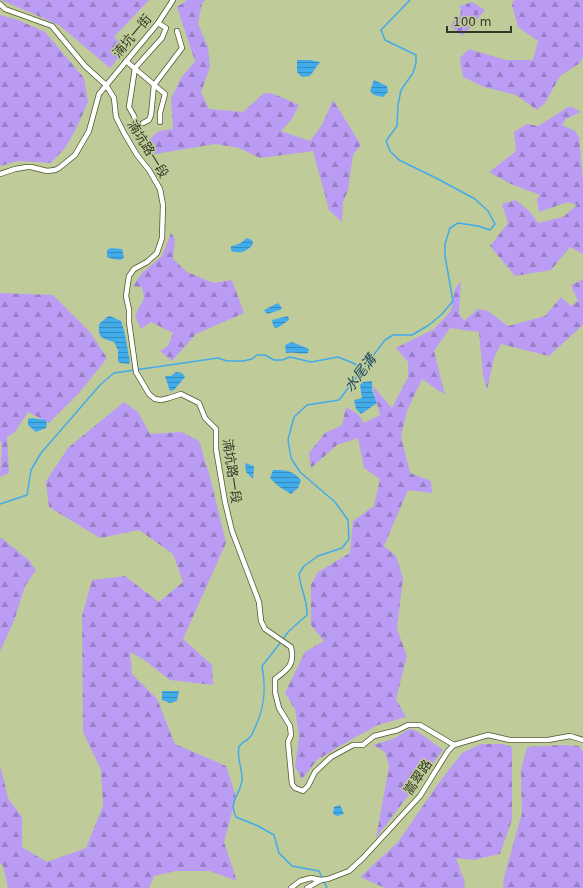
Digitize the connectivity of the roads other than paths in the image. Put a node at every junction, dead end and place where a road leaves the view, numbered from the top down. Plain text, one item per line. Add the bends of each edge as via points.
1 (173, 0) edge
2 (0, 4) edge
3 (158, 23) junction
4 (177, 31) dead end
5 (126, 61) junction
6 (135, 68) junction
7 (106, 85) junction
8 (154, 85) junction
9 (160, 122) dead end
10 (143, 123) dead end
11 (137, 126) dead end
12 (0, 174) edge
13 (583, 740) edge
14 (454, 745) junction
15 (320, 880) junction
16 (291, 888) edge
17 (307, 888) edge

1 - 3 street, 湳坑一街
2 - 7 street, 湳坑路一段 via 5,9 52,26
3 - 5 street, 湳坑一街
3 - 6 street via 166,28 162,38
4 - 8 street via 182,48
5 - 6 street
5 - 7 street, 湳坑一街
6 - 8 street
6 - 11 street via 130,107
7 - 12 street, 湳坑一街 via 99,94 89,131 75,155 60,168 47,171 26,167
7 - 14 street, 湳坑路一段 via 114,98 116,117 137,155 160,188 163,205 162,238 157,253 134,269 126,296 136,372 149,394 155,399 181,394 199,404 205,418 216,429 216,449 225,502 232,531 259,602 261,621 265,628 292,647 290,668 275,679 278,708 290,726 291,735 288,742 292,784 303,791 315,772 331,757 353,745 363,745 374,736 408,725 420,725
8 - 9 street via 165,94
8 - 10 street via 151,115 149,120
13 - 14 street via 570,736 548,740 510,740 488,735
14 - 15 street, 嵩翠路 via 420,796 363,858 350,871
15 - 16 street, 嵩翠路 via 311,878 300,881
15 - 17 street

